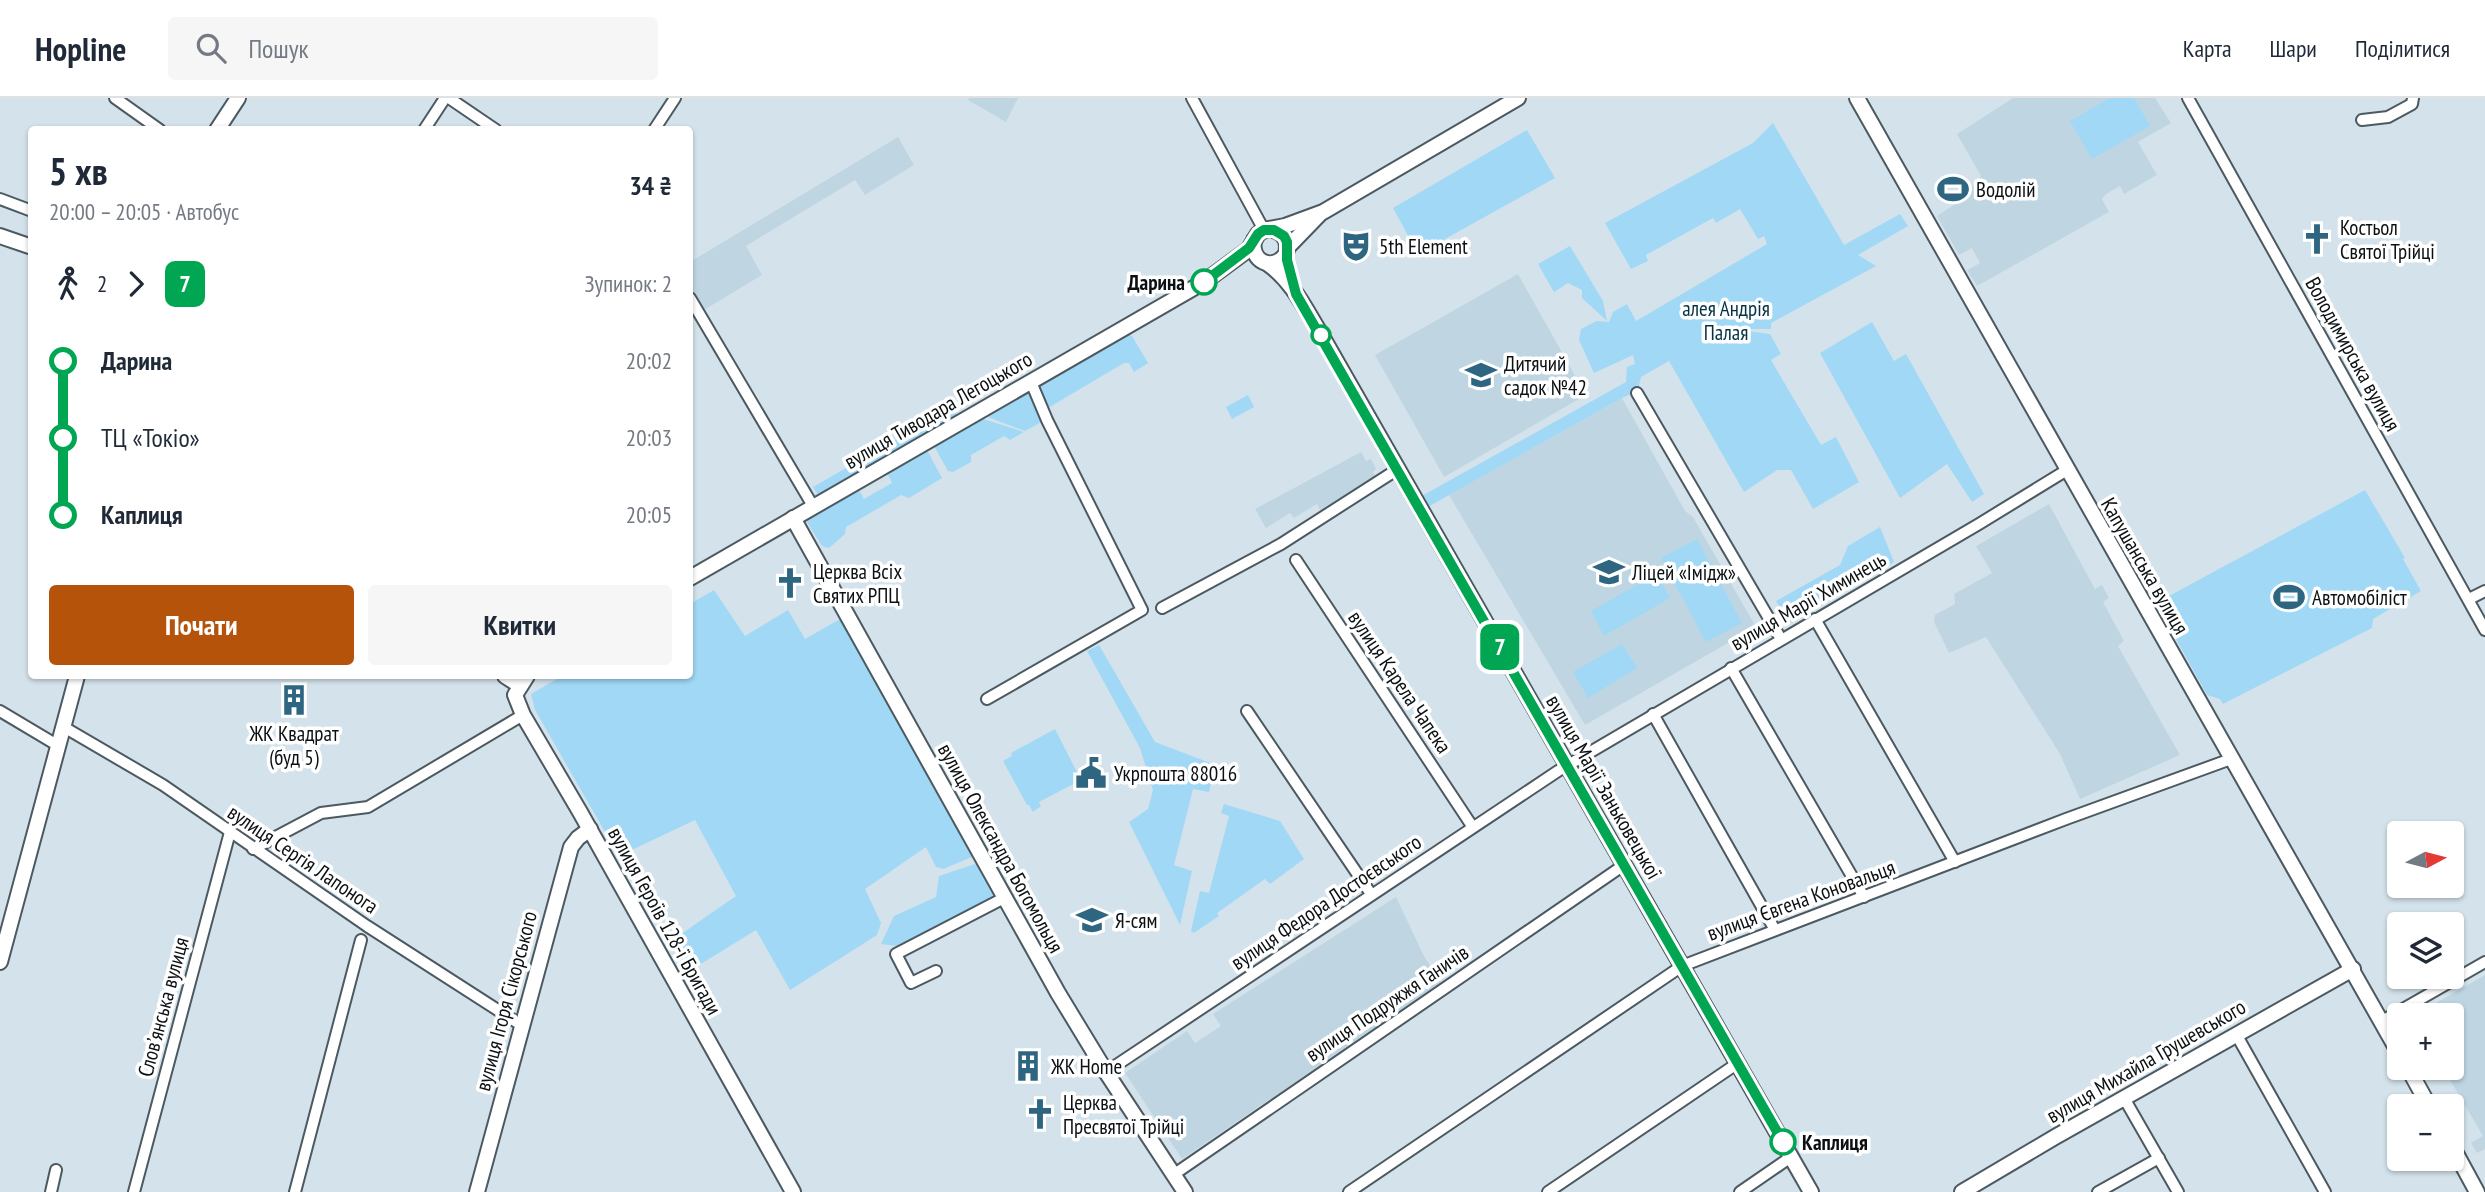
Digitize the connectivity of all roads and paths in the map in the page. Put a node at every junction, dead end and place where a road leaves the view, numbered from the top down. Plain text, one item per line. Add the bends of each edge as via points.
1 (115, 98) edge
2 (238, 98) edge
3 (447, 98) edge
4 (675, 98) edge
5 (1192, 98) edge
6 (1518, 98) edge
7 (1857, 98) edge
8 (2188, 98) edge
9 (2413, 98) edge
10 (2362, 120) dead end
11 (154, 126) edge
12 (220, 126) edge
13 (427, 126) edge
14 (490, 126) edge
15 (657, 126) edge
16 (0, 199) edge
17 (28, 210) edge
18 (1323, 212) junction
19 (1264, 234) junction
20 (0, 236) edge
21 (28, 246) edge
22 (1287, 251) junction
23 (1265, 264) junction
24 (1208, 279) junction
25 (1296, 294) junction
26 (693, 303) edge
27 (1031, 382) junction
28 (1637, 393) dead end
29 (1398, 470) junction
30 (2067, 470) junction
31 (813, 506) junction
32 (793, 518) junction
33 (1296, 560) dead end
34 (693, 577) edge
35 (2485, 590) edge
36 (2469, 599) junction
37 (1162, 608) dead end
38 (1815, 619) junction
39 (2485, 630) edge
40 (1781, 639) junction
41 (1731, 668) junction
42 (76, 679) edge
43 (523, 680) edge
44 (986, 699) dead end
45 (1247, 710) dead end
46 (0, 711) edge
47 (1653, 714) junction
48 (523, 715) junction
49 (62, 726) junction
50 (57, 745) junction
51 (2231, 759) junction
52 (1567, 765) junction
53 (1472, 826) junction
54 (590, 830) junction
55 (230, 832) junction
56 (253, 849) junction
57 (1955, 862) junction
58 (1624, 865) junction
59 (1371, 894) junction
60 (1864, 897) junction
61 (1004, 898) junction
62 (1776, 930) junction
63 (3, 935) edge
64 (362, 940) dead end
65 (0, 962) edge
66 (2485, 962) edge
67 (1682, 965) junction
68 (2353, 970) junction
69 (936, 971) dead end
70 (2382, 1021) junction
71 (521, 1025) junction
72 (2387, 1030) edge
73 (2236, 1034) junction
74 (1738, 1063) junction
75 (1106, 1072) junction
76 (2124, 1098) junction
77 (1791, 1157) junction
78 (2159, 1158) junction
79 (2464, 1168) edge
80 (56, 1170) dead end
81 (1173, 1175) junction
82 (51, 1192) edge
83 (134, 1192) edge
84 (295, 1192) edge
85 (477, 1192) edge
86 (793, 1192) edge
87 (1185, 1192) edge
88 (1349, 1192) edge
89 (1548, 1192) edge
90 (1740, 1192) edge
91 (1811, 1192) edge
92 (1962, 1192) edge
93 (2098, 1192) edge
94 (2178, 1192) edge
95 (2325, 1192) edge
96 (2477, 1192) edge

1 - 11 street
2 - 12 street
3 - 13 street
3 - 14 street
4 - 15 street
5 - 19 street
6 - 18 street, вулиця Тиводара Легоцького
7 - 30 street, Капушанська вулиця
8 - 36 street, Володимирська вулиця
9 - 10 street via 2412,104 2388,117
16 - 17 street
18 - 19 street, вулиця Тиводара Легоцького
18 - 22 street, вулиця Тиводара Легоцького
19 - 22 street via 1284,236
19 - 23 street via 1254,251
19 - 24 street, вулиця Тиводара Легоцького
20 - 21 street
22 - 23 street via 1277,262
22 - 25 street, вулиця Марії Заньковецької
23 - 24 street, вулиця Тиводара Легоцького via 1245,265
23 - 25 street, вулиця Марії Заньковецької
24 - 27 street, вулиця Тиводара Легоцького
25 - 29 street, вулиця Марії Заньковецької
26 - 31 street
27 - 31 street, вулиця Тиводара Легоцького
27 - 44 street via 1142,610
28 - 40 street
29 - 37 street via 1281,544
29 - 52 street, вулиця Марії Заньковецької
30 - 38 street, вулиця Марії Химинець
30 - 51 street, Капушанська вулиця
31 - 32 street, вулиця Тиводара Легоцького
32 - 34 street, вулиця Тиводара Легоцького
32 - 61 street, вулиця Олександра Богомольця
33 - 53 street, вулиця Карела Чапека
35 - 36 street
36 - 39 street, Володимирська вулиця
38 - 40 street, вулиця Марії Химинець
38 - 57 street
40 - 41 street, вулиця Марії Химинець
41 - 47 street, вулиця Марії Химинець
41 - 60 street
42 - 49 street
43 - 48 street, вулиця Героїв 128-ї Бригади via 516,700
45 - 59 street
46 - 50 street
47 - 52 street, вулиця Марії Химинець
47 - 62 street
48 - 54 street, вулиця Героїв 128-ї Бригади
48 - 56 street via 368,807 321,813
49 - 50 street
49 - 55 street, вулиця Сергія Лапонога via 163,785
50 - 63 street
51 - 57 street, вулиця Євгена Коновальця
51 - 68 street, Капушанська вулиця
52 - 53 street, вулиця Федора Достоєвського
52 - 58 street, вулиця Марії Заньковецької
53 - 59 street, вулиця Федора Достоєвського
54 - 71 street, вулиця Ігоря Сікорського via 571,847
54 - 86 street, вулиця Героїв 128-ї Бригади
55 - 56 street, вулиця Сергія Лапонога
55 - 83 street, Словʼянська вулиця
56 - 71 street, вулиця Сергія Лапонога
57 - 60 street, вулиця Євгена Коновальця
58 - 67 street, вулиця Марії Заньковецької
58 - 81 street, вулиця Подружжя Ганичів
59 - 75 street, вулиця Федора Достоєвського
60 - 62 street, вулиця Євгена Коновальця
61 - 69 street via 896,954 911,983
61 - 75 street, вулиця Олександра Богомольця
62 - 67 street, вулиця Євгена Коновальця
63 - 65 street
64 - 84 street
66 - 70 street
67 - 74 street, вулиця Марії Заньковецької
67 - 88 street, вулиця Євгена Коновальця
68 - 70 street, Капушанська вулиця
68 - 73 street, вулиця Михайла Грушевського
70 - 72 street, Капушанська вулиця
71 - 85 street, вулиця Ігоря Сікорського
73 - 76 street, вулиця Михайла Грушевського
73 - 95 street
74 - 77 street, вулиця Марії Заньковецької
74 - 89 street
75 - 81 street, вулиця Олександра Богомольця
76 - 78 street
76 - 92 street, вулиця Михайла Грушевського
77 - 90 street
77 - 91 street, вулиця Марії Заньковецької
78 - 93 street
78 - 94 street
79 - 96 street
80 - 82 street
81 - 87 street, вулиця Олександра Богомольця

